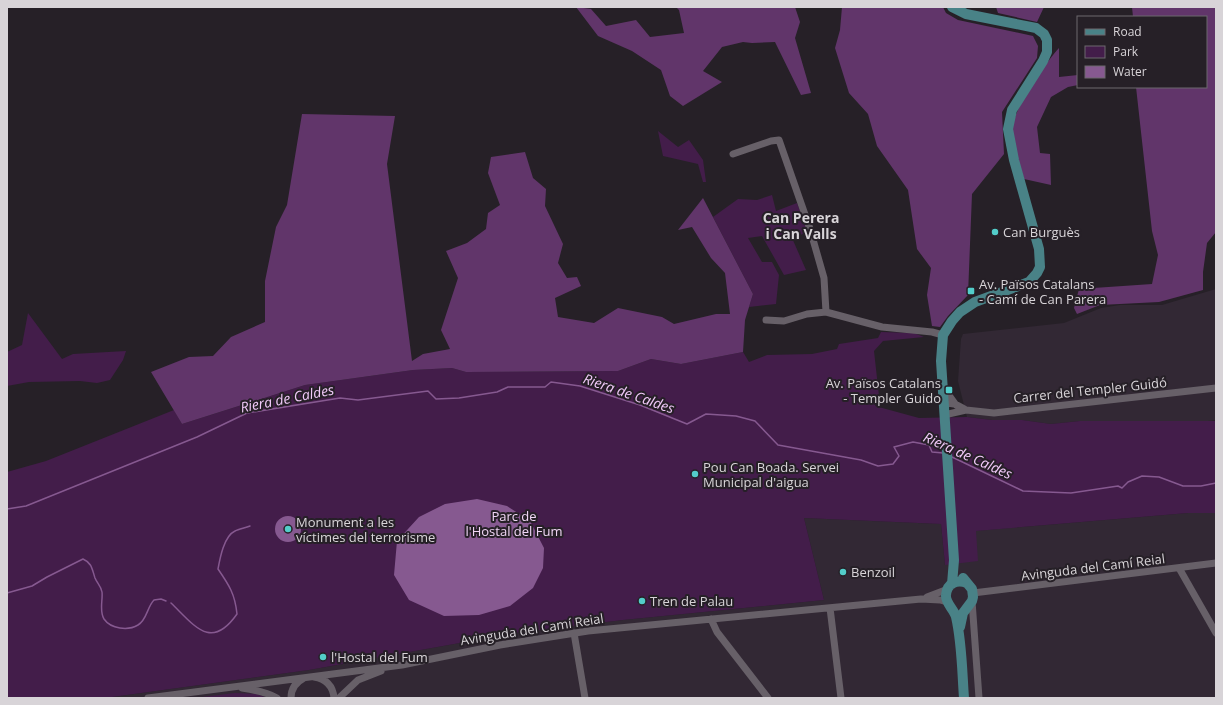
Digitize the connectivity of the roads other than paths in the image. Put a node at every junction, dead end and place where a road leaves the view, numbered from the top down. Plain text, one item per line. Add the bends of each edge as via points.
1 (952, 7) edge
2 (733, 154) dead end
3 (826, 312) junction
4 (766, 320) dead end
5 (943, 336) junction
6 (943, 386) junction
7 (1216, 388) edge
8 (956, 405) junction
9 (944, 410) junction
10 (966, 410) junction
11 (954, 560) junction
12 (1216, 564) edge
13 (1179, 568) junction
14 (967, 584) junction
15 (950, 586) junction
16 (921, 599) junction
17 (971, 601) junction
18 (949, 604) junction
19 (830, 608) junction
20 (711, 619) junction
21 (959, 631) junction
22 (574, 633) junction
23 (1216, 634) edge
24 (402, 665) junction
25 (308, 676) junction
26 (228, 687) junction
27 (148, 698) edge
28 (278, 698) edge
29 (291, 698) edge
30 (334, 698) edge
31 (339, 698) edge
32 (585, 698) edge
33 (768, 698) edge
34 (841, 698) edge
35 (964, 698) edge
36 (979, 698) edge

1 - 5 main road via 966,14 1036,28 1044,34 1048,52 1012,110 1008,129 1039,250 1040,267 1034,278 1025,284 965,307 952,320
2 - 3 street via 779,140 824,278
3 - 4 street via 807,314 784,321
3 - 5 street via 882,327 932,332
5 - 6 main road
6 - 8 street, Carrer del Templer Guidó
6 - 9 main road
7 - 10 street, Carrer del Templer Guidó via 994,413
8 - 9 street, Carrer del Templer Guidó via 948,403
8 - 10 street, Carrer del Templer Guidó
9 - 10 street, Carrer del Templer Guidó
9 - 11 main road
11 - 14 main road
11 - 15 main road
12 - 13 street, Avinguda del Camí Reial
13 - 17 street, Avinguda del Camí Reial
13 - 23 street
14 - 15 main road via 958,582
14 - 17 main road via 972,589
15 - 16 street, Avinguda del Camí Reial
15 - 18 main road via 946,594
16 - 18 street, Avinguda del Camí Reial via 940,600
16 - 19 street, Avinguda del Camí Reial
17 - 18 main road via 960,609
17 - 21 main road via 962,616
17 - 36 street
18 - 21 main road via 956,616
19 - 20 street, Avinguda del Camí Reial
19 - 34 street
20 - 22 street, Avinguda del Camí Reial
20 - 33 street via 717,632
21 - 35 main road
22 - 24 street, Avinguda del Camí Reial
22 - 32 street
24 - 25 street, Avinguda del Camí Reial
24 - 31 street via 358,680
25 - 26 street, Avinguda del Camí Reial
25 - 29 street via 296,684
25 - 30 street via 318,678 330,686 334,691
26 - 27 street, Avinguda del Camí Reial
26 - 28 street via 268,693

